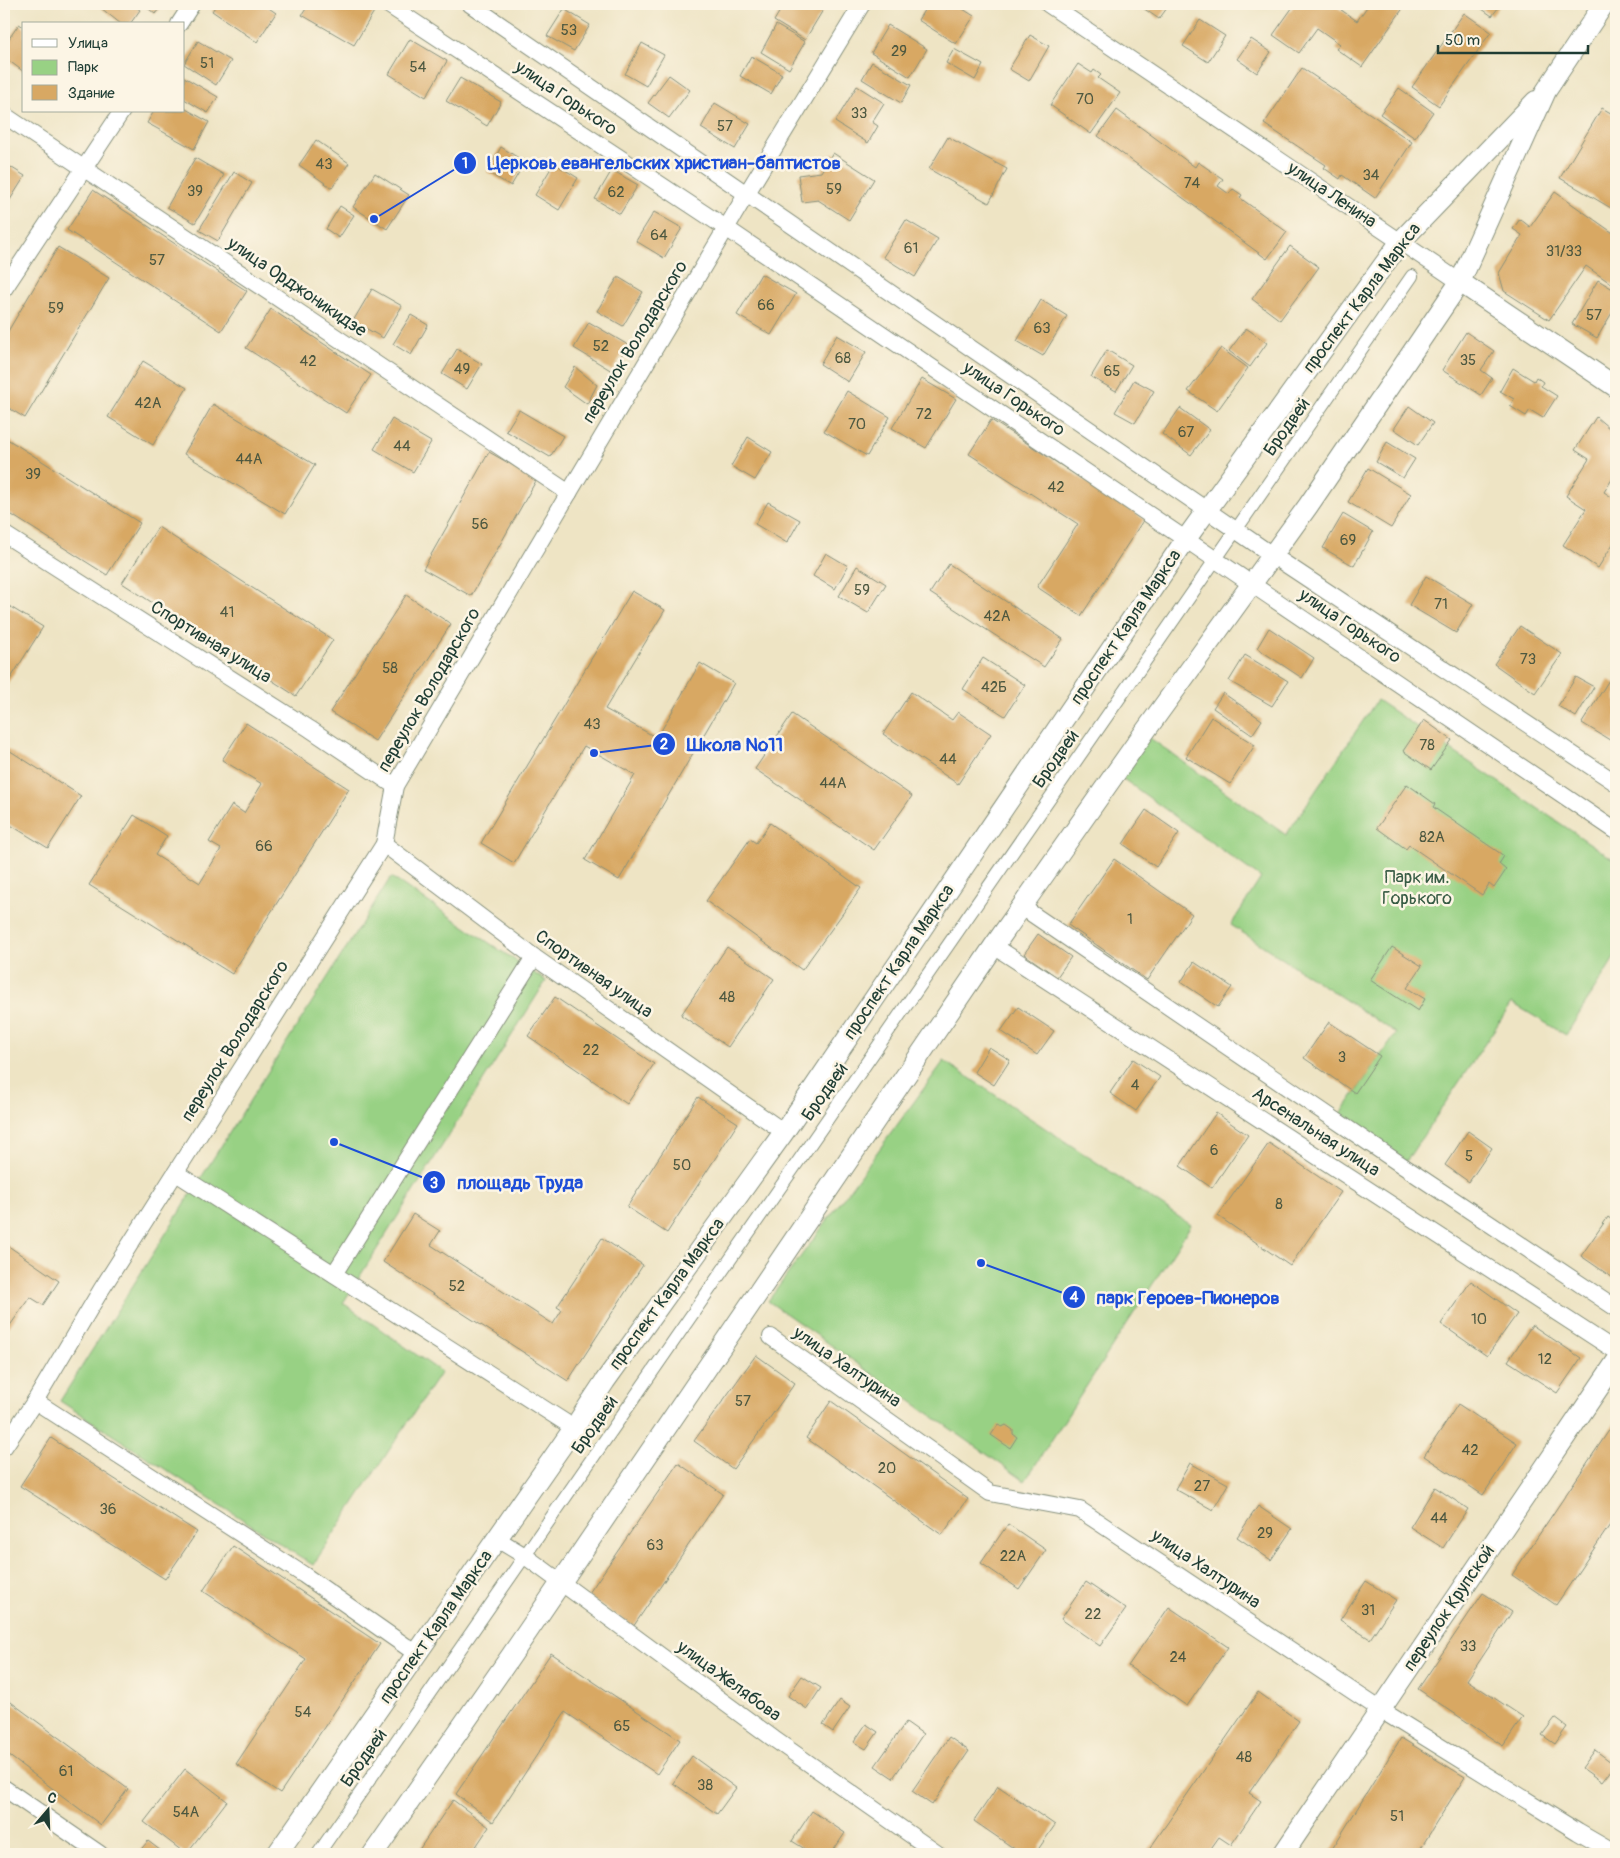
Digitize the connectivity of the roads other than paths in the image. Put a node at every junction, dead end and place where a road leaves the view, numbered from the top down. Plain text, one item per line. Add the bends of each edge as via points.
1 (192, 4) edge
2 (388, 4) edge
3 (470, 4) edge
4 (862, 4) edge
5 (1048, 4) edge
6 (1604, 4) edge
7 (180, 22) edge
8 (1546, 91) junction
9 (121, 112) edge
10 (4, 114) edge
11 (84, 169) junction
12 (747, 193) junction
13 (726, 228) junction
14 (1400, 241) junction
15 (1412, 276) dead end
16 (1460, 282) junction
17 (4, 289) edge
18 (1616, 388) edge
19 (569, 492) junction
20 (1207, 509) junction
21 (1237, 530) junction
22 (4, 534) edge
23 (1186, 539) junction
24 (1272, 554) junction
25 (1215, 560) junction
26 (1252, 584) junction
27 (1616, 782) edge
28 (396, 786) junction
29 (1616, 831) edge
30 (384, 844) junction
31 (1022, 907) junction
32 (994, 946) junction
33 (534, 957) junction
34 (784, 1132) junction
35 (176, 1173) junction
36 (334, 1274) junction
37 (1616, 1308) edge
38 (771, 1337) dead end
39 (1616, 1351) edge
40 (1616, 1362) edge
41 (35, 1401) junction
42 (574, 1428) junction
43 (4, 1446) edge
44 (497, 1539) junction
45 (525, 1556) junction
46 (561, 1582) junction
47 (417, 1654) junction
48 (1381, 1710) junction
49 (4, 1788) edge
50 (100, 1854) edge
51 (277, 1854) edge
52 (318, 1854) edge
53 (373, 1854) edge
54 (938, 1854) edge
55 (1283, 1854) edge
56 (1616, 1854) edge

1 - 7 street
2 - 13 street, улица Горького
3 - 12 street, улица Горького
4 - 12 street, переулок Володарского
5 - 14 street, улица Ленина
6 - 8 street, проспект Карла Маркса
8 - 14 street, проспект Карла Маркса
8 - 16 street, проспект Карла Маркса
9 - 11 street
10 - 11 street, улица Орджоникидзе
11 - 17 street
11 - 19 street, улица Орджоникидзе
12 - 13 street, переулок Володарского
12 - 20 street, улица Горького
13 - 19 street, переулок Володарского
13 - 23 street, улица Горького
14 - 16 street, улица Ленина
14 - 20 street, проспект Карла Маркса
15 - 21 street, Бродвей
16 - 18 street, улица Ленина
16 - 24 street, проспект Карла Маркса
19 - 28 street, переулок Володарского
20 - 21 street, улица Горького
20 - 23 street, проспект Карла Маркса
21 - 24 street, улица Горького
21 - 25 street, Бродвей
22 - 28 street, Спортивная улица
23 - 25 street, улица Горького
23 - 34 street, проспект Карла Маркса
24 - 26 street, проспект Карла Маркса
24 - 27 street, улица Горького
25 - 26 street, улица Горького
25 - 45 street, Бродвей
26 - 29 street, улица Горького
26 - 31 street, проспект Карла Маркса
28 - 30 street, переулок Володарского
30 - 33 street, Спортивная улица
30 - 35 street, переулок Володарского
31 - 32 street, проспект Карла Маркса
31 - 37 street, Арсенальная улица
32 - 39 street, Арсенальная улица
32 - 46 street, проспект Карла Маркса
33 - 34 street, Спортивная улица
33 - 36 street
34 - 42 street, проспект Карла Маркса
35 - 36 street
35 - 41 street, переулок Володарского
36 - 42 street
38 - 48 street, улица Халтурина via 990,1493 1080,1510
40 - 48 street, переулок Крупской
41 - 43 street, переулок Володарского
41 - 47 street via 304,1575
42 - 44 street, проспект Карла Маркса
44 - 45 street, улица Желябова
44 - 47 street, проспект Карла Маркса
45 - 46 street, улица Желябова
45 - 52 street, Бродвей
46 - 53 street, проспект Карла Маркса
46 - 54 street, улица Желябова via 774,1739
47 - 51 street, проспект Карла Маркса
48 - 55 street, переулок Крупской
48 - 56 street, улица Халтурина
49 - 50 street

